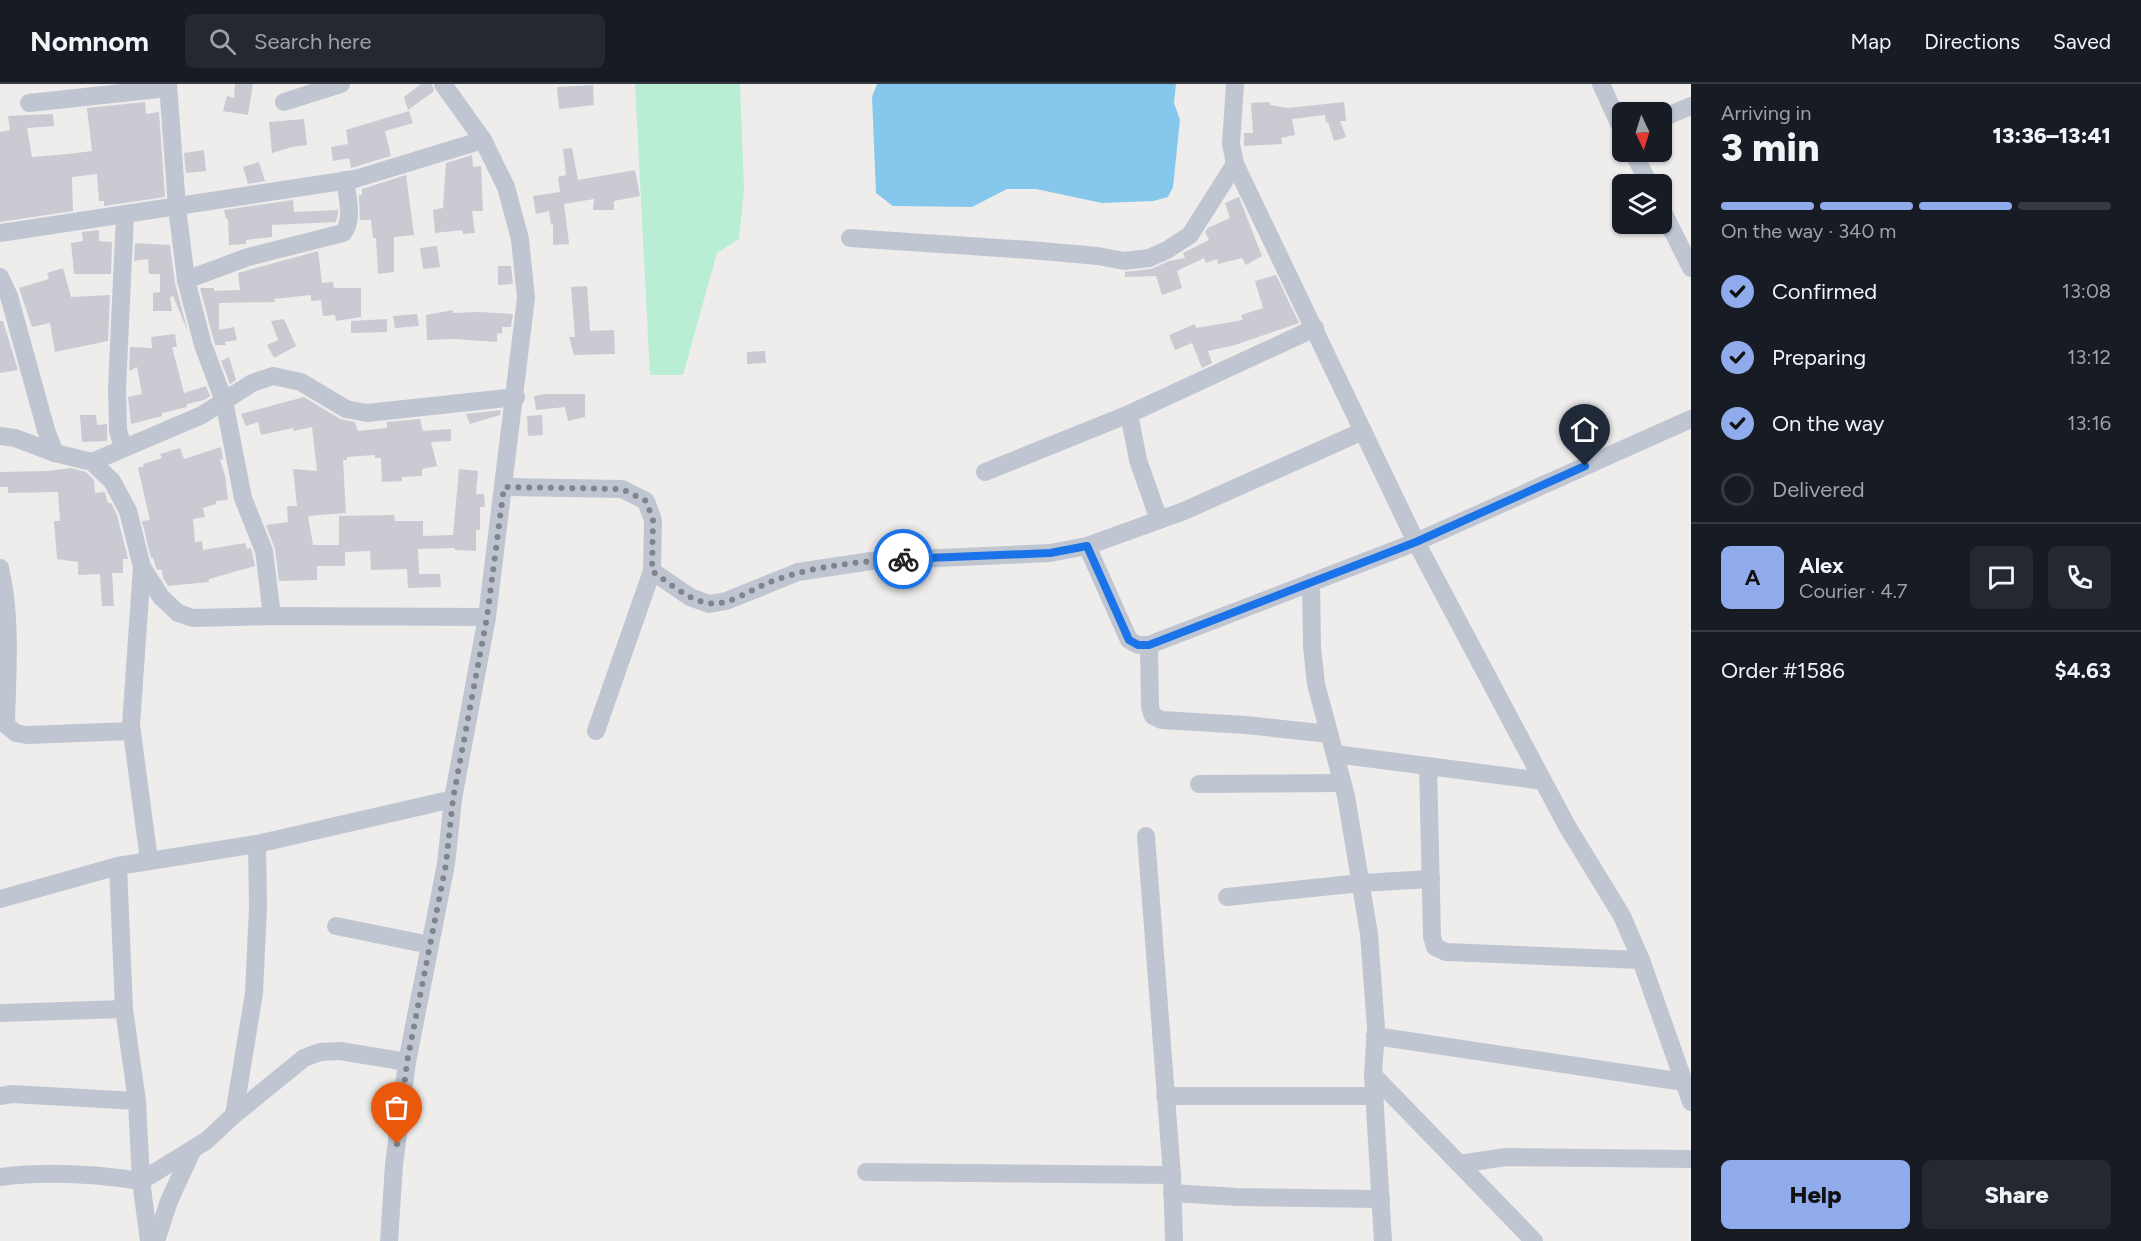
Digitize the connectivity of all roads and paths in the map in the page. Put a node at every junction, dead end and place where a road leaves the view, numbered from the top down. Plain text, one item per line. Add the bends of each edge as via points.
1 (341, 84) edge
2 (444, 84) edge
3 (1235, 84) edge
4 (1601, 84) edge
5 (168, 86) edge
6 (284, 102) dead end
7 (29, 103) dead end
8 (1691, 106) edge
9 (1612, 108) edge
10 (1672, 114) edge
11 (483, 140) junction
12 (1235, 164) junction
13 (345, 180) junction
14 (177, 207) junction
15 (125, 215) junction
16 (1672, 230) edge
17 (0, 233) edge
18 (849, 238) dead end
19 (1691, 268) edge
20 (0, 277) edge
21 (186, 280) junction
22 (1315, 328) junction
23 (516, 397) junction
24 (224, 401) junction
25 (1129, 414) junction
26 (1691, 419) edge
27 (0, 423) edge
28 (1363, 431) junction
29 (8, 437) edge
30 (123, 448) junction
31 (55, 453) junction
32 (92, 462) junction
33 (985, 472) dead end
34 (504, 487) junction
35 (1159, 520) junction
36 (1416, 542) junction
37 (1087, 546) junction
38 (142, 567) junction
39 (0, 568) edge
40 (652, 571) junction
41 (1311, 582) junction
42 (272, 616) junction
43 (487, 617) junction
44 (1149, 645) junction
45 (132, 731) junction
46 (596, 731) dead end
47 (1329, 734) junction
48 (1335, 754) junction
49 (1428, 766) junction
50 (1543, 781) junction
51 (1342, 783) junction
52 (1200, 784) dead end
53 (453, 799) junction
54 (1146, 837) dead end
55 (257, 844) junction
56 (149, 860) junction
57 (118, 866) junction
58 (1431, 879) junction
59 (1361, 883) junction
60 (1227, 897) dead end
61 (0, 899) edge
62 (336, 926) dead end
63 (430, 945) junction
64 (1641, 960) junction
65 (124, 1009) junction
66 (0, 1013) edge
67 (1375, 1036) junction
68 (407, 1062) junction
69 (1373, 1075) junction
70 (1684, 1082) junction
71 (0, 1095) edge
72 (1166, 1096) junction
73 (1375, 1096) junction
74 (137, 1101) junction
75 (1691, 1101) edge
76 (234, 1115) junction
77 (193, 1149) junction
78 (1691, 1159) edge
79 (1459, 1164) junction
80 (866, 1172) dead end
81 (0, 1177) edge
82 (141, 1181) junction
83 (1172, 1184) junction
84 (1380, 1199) junction
85 (149, 1241) edge
86 (156, 1241) edge
87 (389, 1241) edge
88 (1174, 1241) edge
89 (1383, 1241) edge
90 (1534, 1241) edge

1 - 6 street
2 - 11 street
3 - 12 street via 1231,144
4 - 9 street
5 - 7 street
5 - 14 street
8 - 10 street
11 - 13 street
11 - 23 street via 506,187 520,239 526,298
12 - 18 street via 1190,235 1149,258 1124,261 1030,250
12 - 22 street
13 - 14 street
13 - 21 street via 349,220 343,233 248,257
14 - 15 street
14 - 21 street
15 - 17 street
15 - 30 street via 117,388 118,430
16 - 19 street
20 - 31 street
21 - 24 street via 203,345
22 - 25 street
22 - 28 street
23 - 24 street via 367,413 346,409 302,382 273,376 252,383
23 - 34 street
24 - 30 street via 202,415
24 - 42 street via 243,498 264,550
25 - 33 street
25 - 35 street via 1138,460
26 - 36 street
27 - 29 street
28 - 35 street
28 - 36 street
29 - 31 street
30 - 32 street
31 - 32 street
32 - 38 street via 112,481 128,511
34 - 40 street via 622,489 646,501 653,520
34 - 43 street
35 - 37 street
36 - 41 street
36 - 50 street
37 - 40 street via 1050,553 871,561 798,572 709,604 690,597
37 - 44 street via 1129,640
38 - 42 street via 161,597 178,613 210,619
38 - 45 street
39 - 45 street via 9,643 6,725 27,735
40 - 46 street
41 - 44 street
41 - 47 street via 1316,684
42 - 43 street
43 - 53 street
44 - 47 street via 1150,707 1154,716 1162,720
45 - 56 street
47 - 48 street
48 - 49 street
48 - 51 street
49 - 50 street
49 - 58 street
50 - 64 street via 1622,916
51 - 52 street
51 - 59 street
53 - 55 street
53 - 63 street via 446,864
54 - 72 street
55 - 56 street
55 - 76 street via 254,993
56 - 57 street
57 - 61 street
57 - 65 street
58 - 59 street
58 - 64 street via 1435,948 1446,952
59 - 60 street
59 - 67 street via 1369,934
62 - 63 street
63 - 68 street
64 - 70 street
65 - 66 street
65 - 74 street
67 - 69 street
67 - 70 street
68 - 76 street via 340,1051 320,1052 304,1058
68 - 87 street
69 - 73 street
69 - 79 street
70 - 75 street
71 - 74 street
72 - 73 street
72 - 83 street
73 - 84 street
74 - 82 street
76 - 77 street
77 - 82 street
77 - 86 street
78 - 79 street via 1506,1157
79 - 90 street
80 - 83 street
81 - 82 street via 23,1174
82 - 85 street
83 - 84 street via 1238,1197
83 - 88 street
84 - 89 street

